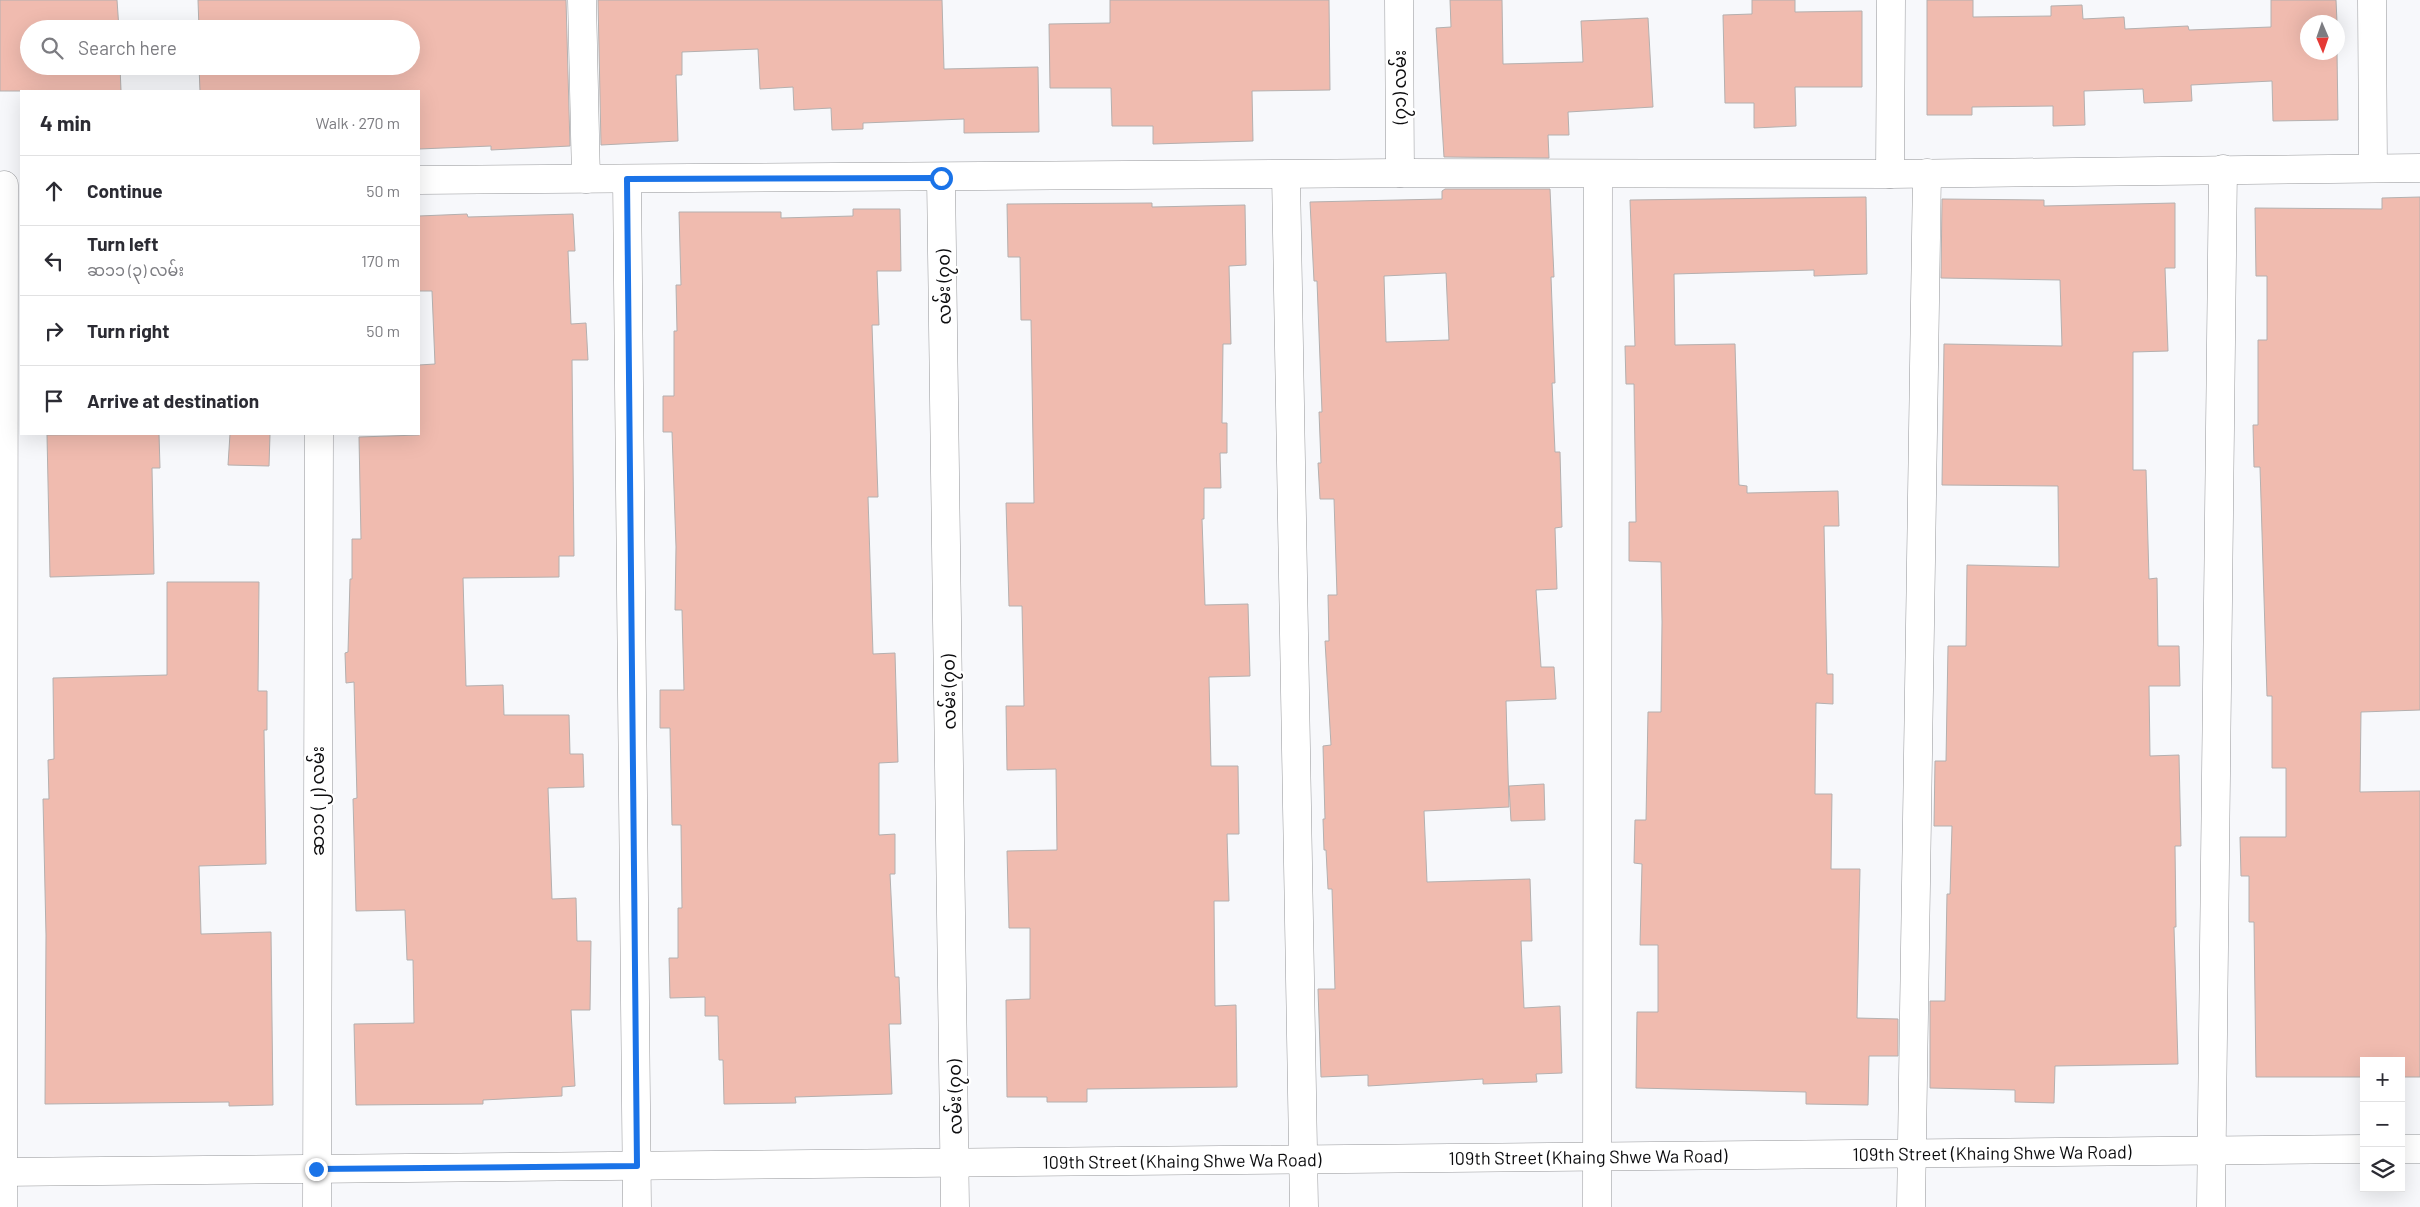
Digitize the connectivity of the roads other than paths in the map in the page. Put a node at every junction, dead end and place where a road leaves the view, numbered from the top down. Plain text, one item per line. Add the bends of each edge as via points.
1 (582, 0) edge
2 (1399, 0) edge
3 (1891, 0) edge
4 (2372, 0) edge
5 (2373, 168) junction
6 (2420, 168) edge
7 (2223, 169) junction
8 (1400, 173) junction
9 (1928, 173) junction
10 (1598, 174) junction
11 (1890, 174) junction
12 (1286, 175) junction
13 (941, 178) junction
14 (627, 179) junction
15 (420, 180) edge
16 (586, 180) junction
17 (8, 185) edge
18 (319, 435) edge
19 (2360, 1149) edge
20 (2405, 1149) edge
21 (2420, 1149) edge
22 (2211, 1151) junction
23 (1911, 1153) junction
24 (1597, 1156) junction
25 (1305, 1160) junction
26 (955, 1163) junction
27 (637, 1166) junction
28 (316, 1169) junction
29 (1, 1172) edge
30 (3, 1207) edge
31 (317, 1207) edge
32 (637, 1207) edge
33 (955, 1207) edge
34 (1304, 1207) edge
35 (1597, 1207) edge
36 (1911, 1207) edge
37 (2211, 1207) edge

1 - 16 street
2 - 8 street, (၇၁) လမ်း
3 - 11 street
4 - 5 street
5 - 6 street
5 - 7 street
7 - 9 street
7 - 22 street
8 - 10 street
8 - 12 street
9 - 11 street
9 - 23 street
10 - 11 street
10 - 24 street
12 - 13 street
12 - 25 street
13 - 14 street
13 - 26 street, လမ်း (၇၀)
14 - 16 street
14 - 27 street
15 - 16 street
17 - 29 street
18 - 28 street, ဆ၁၁ (၂) လမ်း
19 - 22 street, 109th Street (Khaing Shwe Wa Road)
20 - 21 street
22 - 23 street, 109th Street (Khaing Shwe Wa Road)
22 - 37 street
23 - 24 street, 109th Street (Khaing Shwe Wa Road)
23 - 36 street
24 - 25 street, 109th Street (Khaing Shwe Wa Road)
24 - 35 street
25 - 26 street, 109th Street (Khaing Shwe Wa Road)
25 - 34 street
26 - 27 street, 109th Street (Khaing Shwe Wa Road)
26 - 33 street, လမ်း (၇၀)
27 - 28 street, 109th Street (Khaing Shwe Wa Road)
27 - 32 street
28 - 29 street, 109th Street (Khaing Shwe Wa Road)
28 - 31 street, ဆ၁၁ (၂) လမ်း
29 - 30 street

